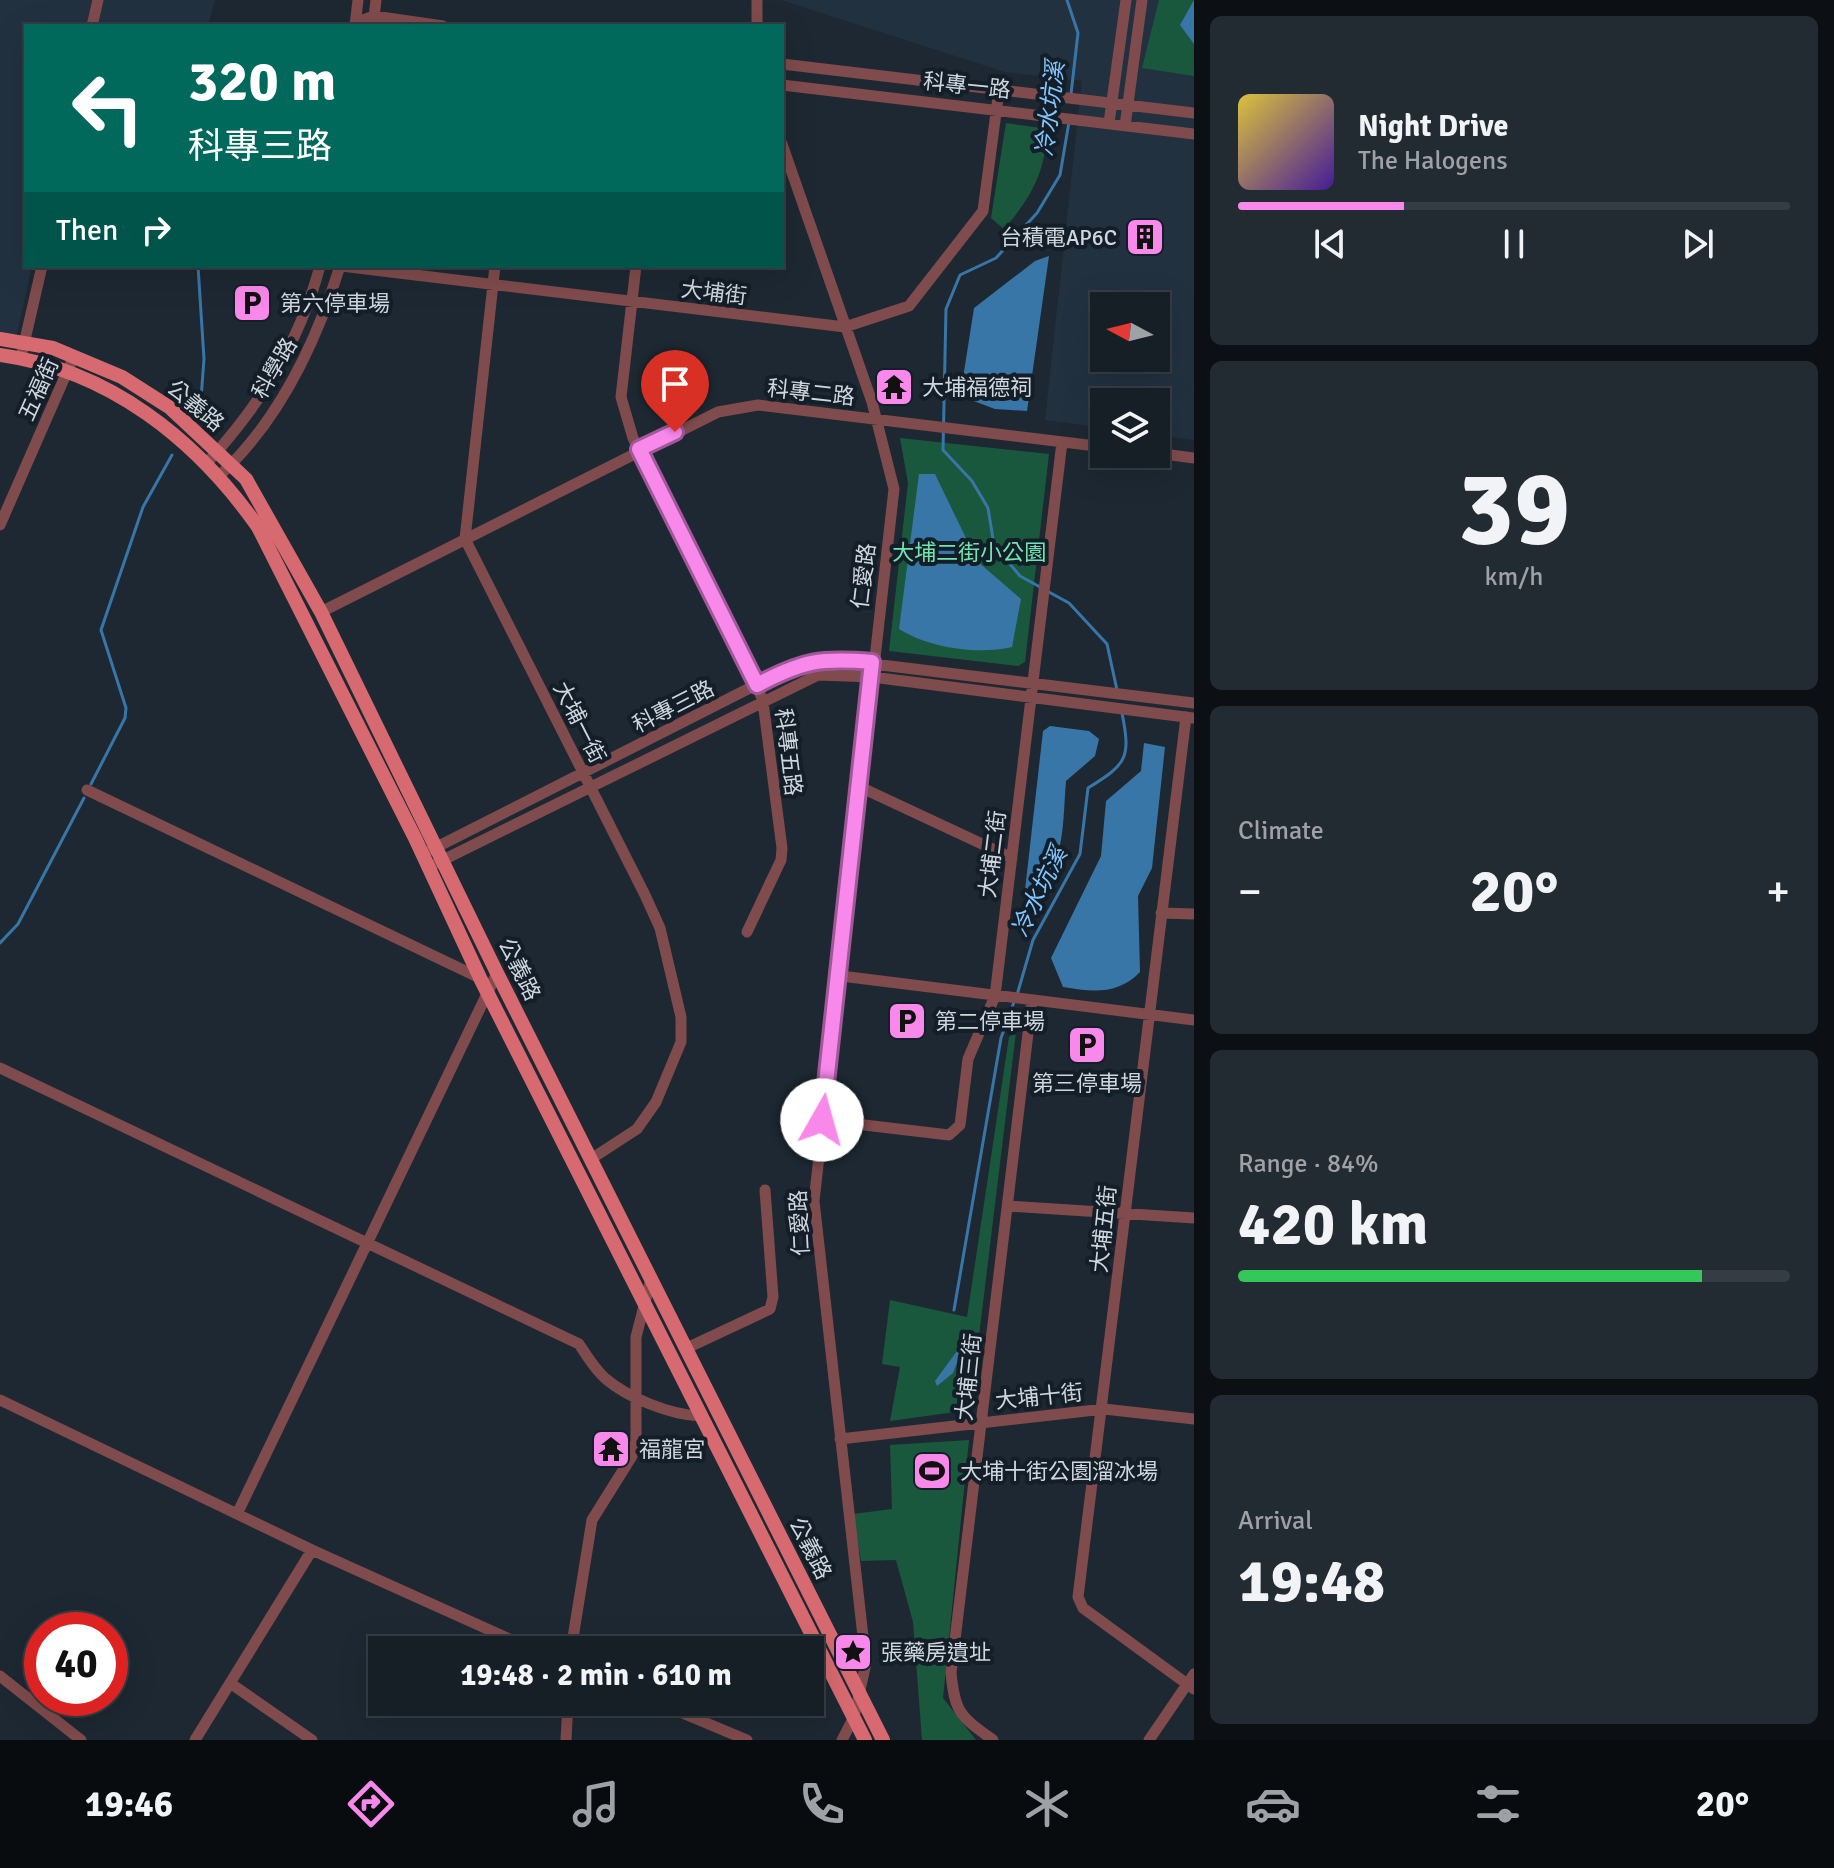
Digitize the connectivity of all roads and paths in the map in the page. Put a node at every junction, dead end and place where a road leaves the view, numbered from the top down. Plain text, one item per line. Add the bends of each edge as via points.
1 (98, 0) edge
2 (358, 0) edge
3 (376, 0) edge
4 (757, 0) edge
5 (1126, 0) edge
6 (1142, 0) edge
7 (374, 21) edge
8 (92, 24) edge
9 (356, 24) edge
10 (415, 24) edge
11 (757, 24) edge
12 (784, 64) edge
13 (784, 85) edge
14 (999, 90) junction
15 (1112, 103) junction
16 (1129, 105) junction
17 (997, 109) junction
18 (1194, 113) edge
19 (1109, 123) junction
20 (1125, 126) junction
21 (1194, 134) edge
22 (784, 150) edge
23 (42, 268) edge
24 (319, 268) edge
25 (339, 268) edge
26 (357, 268) edge
27 (495, 268) edge
28 (636, 268) edge
29 (493, 284) junction
30 (631, 302) junction
31 (845, 327) junction
32 (0, 339) edge
33 (26, 342) junction
34 (0, 355) edge
35 (74, 356) junction
36 (21, 357) junction
37 (68, 371) junction
38 (877, 421) junction
39 (1062, 442) junction
40 (1090, 445) edge
41 (639, 449) junction
42 (217, 452) junction
43 (1170, 455) edge
44 (1194, 458) edge
45 (206, 464) junction
46 (225, 470) junction
47 (0, 525) edge
48 (465, 539) junction
49 (321, 612) junction
50 (872, 662) junction
51 (872, 677) junction
52 (1033, 683) junction
53 (757, 685) junction
54 (1031, 699) junction
55 (763, 702) junction
56 (1194, 703) edge
57 (1190, 718) edge
58 (377, 766) junction
59 (585, 774) junction
60 (404, 779) junction
61 (591, 786) junction
62 (860, 787) junction
63 (87, 790) dead end
64 (433, 857) junction
65 (1012, 858) junction
66 (1161, 913) junction
67 (1194, 914) edge
68 (747, 932) dead end
69 (497, 973) junction
70 (841, 976) junction
71 (484, 986) junction
72 (999, 996) junction
73 (1028, 1000) junction
74 (1149, 1015) junction
75 (1194, 1020) edge
76 (0, 1068) edge
77 (822, 1120) junction
78 (591, 1159) junction
79 (765, 1190) dead end
80 (1007, 1206) junction
81 (1124, 1214) junction
82 (1194, 1218) edge
83 (367, 1243) junction
84 (652, 1278) junction
85 (645, 1303) junction
86 (687, 1348) junction
87 (637, 1397) junction
88 (0, 1400) edge
89 (1104, 1409) junction
90 (700, 1416) junction
91 (1194, 1419) edge
92 (983, 1422) junction
93 (840, 1439) junction
94 (238, 1512) junction
95 (312, 1550) junction
96 (503, 1636) edge
97 (573, 1636) edge
98 (0, 1676) edge
99 (1192, 1682) edge
100 (230, 1683) junction
101 (860, 1696) junction
102 (567, 1716) edge
103 (690, 1716) edge
104 (854, 1717) junction
105 (81, 1740) edge
106 (195, 1740) edge
107 (312, 1740) edge
108 (566, 1740) edge
109 (747, 1740) edge
110 (842, 1740) edge
111 (865, 1740) edge
112 (883, 1740) edge
113 (993, 1740) edge
114 (1149, 1740) edge

1 - 8 street
2 - 9 street
3 - 7 street
4 - 11 street
5 - 15 street
6 - 16 street
7 - 10 street
12 - 14 street, 科專一路
13 - 17 street, 科專一路
14 - 15 street, 科專一路
14 - 17 street
15 - 16 street, 科專一路
15 - 19 street
16 - 18 street, 科專一路
16 - 20 street
17 - 19 street, 科專一路
17 - 31 street via 983,211 909,306
19 - 20 street, 科專一路
20 - 21 street, 科專一路
22 - 31 street, 仁愛路
23 - 33 street
24 - 42 street, 科學路 via 305,316 278,371
25 - 46 street, 科學路 via 296,374
26 - 29 street, 大埔街
27 - 29 street
28 - 30 street, 科專五路
29 - 30 street, 大埔街
29 - 48 street
30 - 31 street, 大埔街
30 - 41 street, 科專五路 via 621,397
31 - 38 street, 仁愛路
32 - 33 main road, 公義路
33 - 35 main road, 公義路
33 - 36 street
34 - 36 main road, 公義路
35 - 37 street, 五福街
35 - 42 main road, 公義路 via 122,377 169,407
36 - 37 main road, 公義路
37 - 45 main road, 公義路 via 160,420
37 - 47 street, 五福街
38 - 39 street, 科專二路
38 - 41 street, 科專二路 via 758,405 718,412
38 - 50 street, 仁愛路 via 894,489
39 - 40 street, 科專二路
39 - 52 street, 大埔二街
41 - 48 street, 科專二路
41 - 53 street, 科專五路
42 - 45 street, 科學路
42 - 46 main road, 公義路
43 - 44 street
45 - 46 main road, 公義路
46 - 49 main road, 公義路 via 246,479
46 - 58 main road, 公義路
48 - 49 street, 科專二路
48 - 59 street, 大埔一街
49 - 60 main road, 公義路
50 - 51 street, 仁愛路
50 - 52 street, 科專三路
50 - 53 street, 科專三路 via 824,658
51 - 54 street, 科專三路
51 - 55 street, 科專三路 via 818,675
51 - 62 street, 仁愛路
52 - 54 street, 大埔二街
52 - 56 street, 科專三路
53 - 55 street, 科專五路
53 - 59 street, 科專三路
54 - 57 street, 科專三路
54 - 65 street, 大埔二街
55 - 61 street, 科專三路
55 - 68 street, 科專五路 via 782,848
57 - 66 street, 大埔五街
58 - 60 street
58 - 64 main road, 公義路
59 - 61 street, 大埔一街
59 - 64 street, 科專三路
60 - 64 main road, 公義路
61 - 64 street, 科專三路
61 - 78 street, 大埔一街 via 660,928 681,1017 681,1042 656,1102 637,1129
62 - 65 street
62 - 70 street, 仁愛路
63 - 71 street
64 - 69 main road, 公義路
64 - 71 main road, 公義路
65 - 72 street, 大埔二街
66 - 67 street
66 - 74 street, 大埔五街
69 - 71 street
69 - 78 main road, 公義路
70 - 72 street
70 - 77 street, 仁愛路
71 - 83 street
71 - 85 main road, 公義路
72 - 73 street
72 - 77 street, 大埔二街 via 968,1059 960,1125 949,1135
73 - 74 street
73 - 80 street, 大埔三街
74 - 75 street
74 - 81 street, 大埔五街
76 - 83 street
77 - 93 street, 仁愛路 via 814,1201
78 - 84 main road, 公義路
79 - 86 street via 770,1309
80 - 81 street
80 - 92 street, 大埔三街
81 - 82 street
81 - 89 street, 大埔五街
83 - 87 street via 579,1344 609,1382
83 - 94 street
84 - 85 street
84 - 86 main road, 公義路
85 - 87 street via 636,1337
85 - 90 main road, 公義路
86 - 101 main road, 公義路
87 - 90 street
87 - 97 street via 632,1456 587,1536
88 - 94 street
89 - 91 street, 大埔十街
89 - 92 street, 大埔十街
89 - 99 street, 大埔五街 via 1078,1597 1083,1608
90 - 104 main road, 公義路
92 - 93 street, 大埔十街
92 - 113 street, 大埔三街 via 951,1673 954,1705
93 - 101 street, 仁愛路 via 866,1663
94 - 95 street
95 - 96 street
95 - 100 street
98 - 105 street
99 - 114 street
100 - 106 street
100 - 107 street
101 - 104 street, 仁愛路
101 - 112 main road, 公義路
102 - 108 street
103 - 109 street
104 - 110 street, 仁愛路
104 - 111 main road, 公義路

